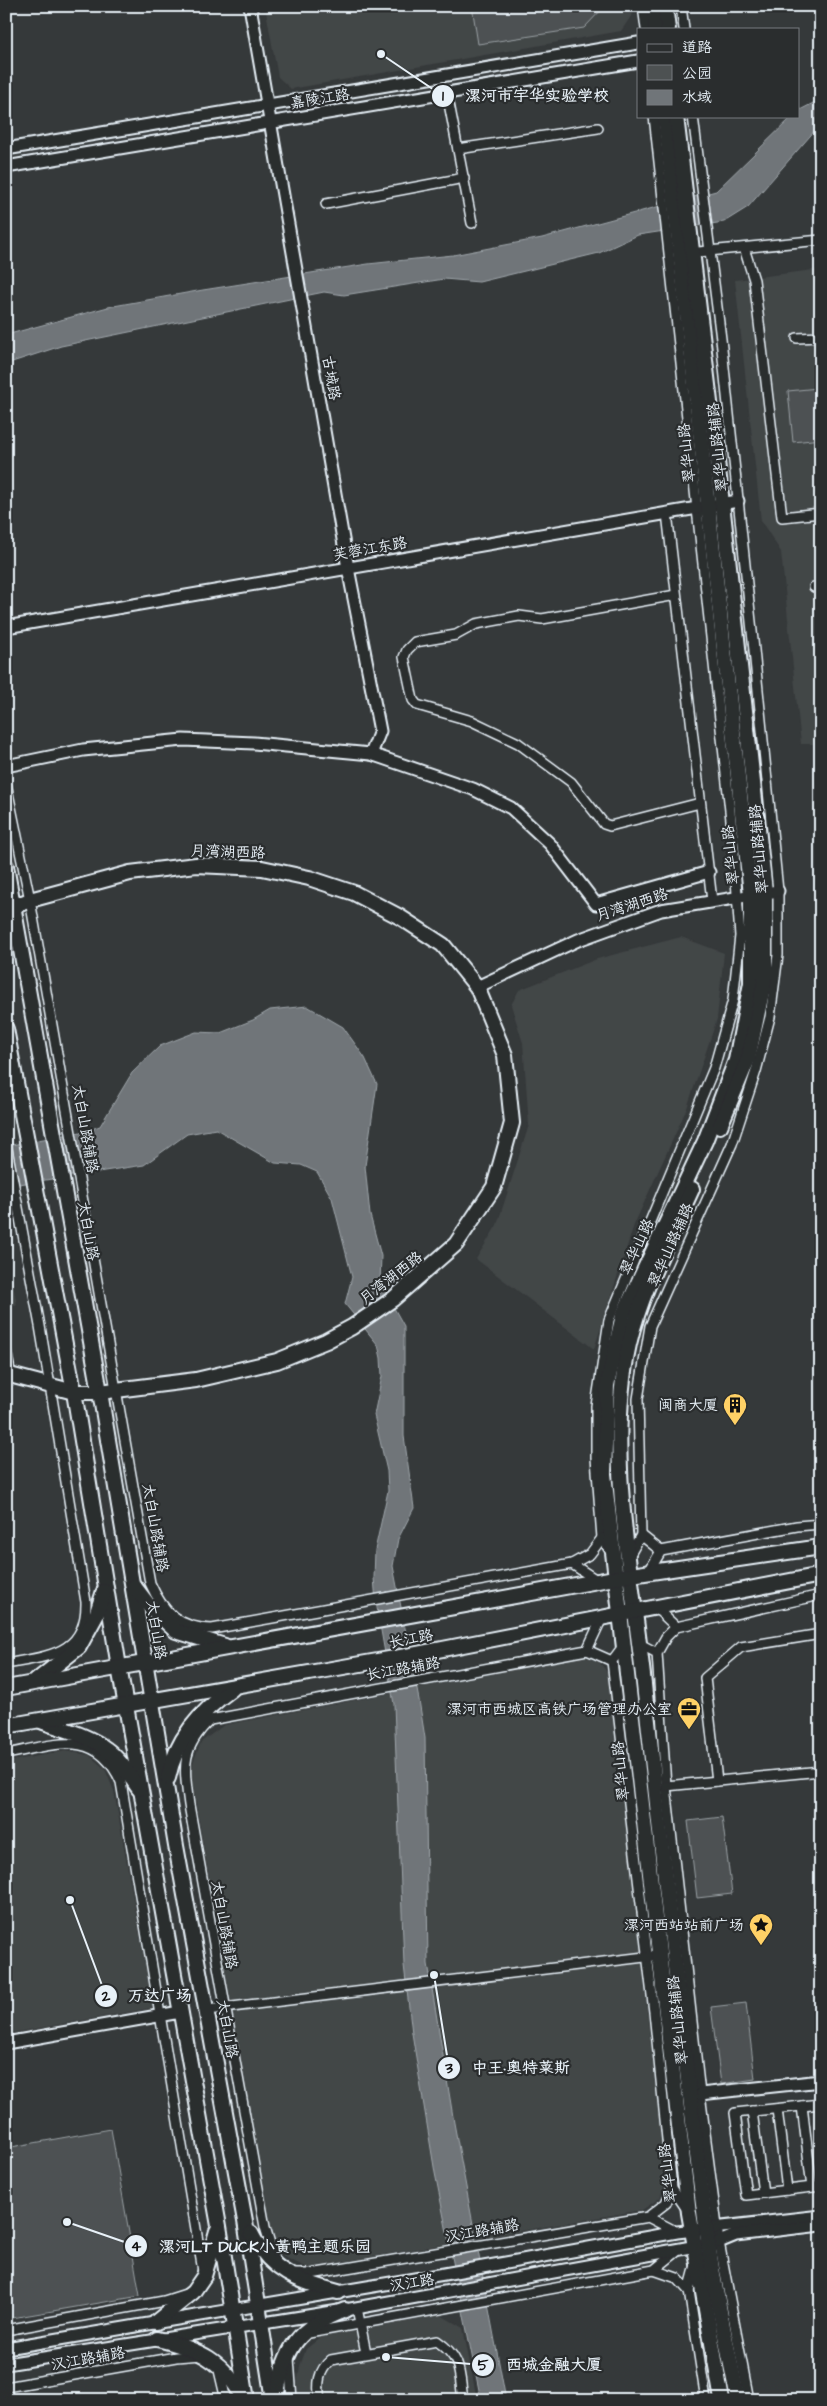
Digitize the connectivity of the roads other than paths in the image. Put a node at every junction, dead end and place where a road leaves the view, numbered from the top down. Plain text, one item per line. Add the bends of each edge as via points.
1 (250, 6) edge
2 (643, 6) edge
3 (654, 6) edge
4 (665, 6) edge
5 (681, 6) edge
6 (646, 28) edge
7 (656, 28) edge
8 (668, 28) edge
9 (684, 28) edge
10 (637, 43) edge
11 (637, 61) edge
12 (447, 93) junction
13 (268, 104) junction
14 (655, 118) edge
15 (665, 118) edge
16 (676, 118) edge
17 (693, 118) edge
18 (271, 122) junction
19 (598, 128) dead end
20 (458, 149) junction
21 (6, 150) edge
22 (6, 167) edge
23 (464, 178) junction
24 (672, 184) junction
25 (326, 204) dead end
26 (472, 223) dead end
27 (679, 236) junction
28 (821, 240) edge
29 (744, 248) junction
30 (710, 251) junction
31 (681, 254) junction
32 (821, 337) edge
33 (797, 338) dead end
34 (738, 500) junction
35 (710, 505) junction
36 (666, 513) junction
37 (821, 513) edge
38 (348, 568) junction
39 (676, 595) junction
40 (6, 627) edge
41 (371, 754) junction
42 (6, 766) edge
43 (6, 783) edge
44 (700, 802) junction
45 (6, 866) edge
46 (708, 872) junction
47 (758, 893) junction
48 (30, 900) junction
49 (712, 901) junction
50 (10, 908) edge
51 (477, 987) junction
52 (6, 1029) edge
53 (6, 1143) edge
54 (6, 1350) edge
55 (9, 1375) edge
56 (50, 1386) junction
57 (116, 1390) junction
58 (74, 1392) junction
59 (100, 1392) junction
60 (821, 1524) edge
61 (640, 1534) junction
62 (602, 1538) junction
63 (821, 1547) edge
64 (661, 1550) junction
65 (613, 1555) junction
66 (628, 1556) junction
67 (572, 1564) junction
68 (648, 1573) junction
69 (631, 1575) junction
70 (821, 1575) edge
71 (615, 1578) junction
72 (598, 1581) junction
73 (132, 1584) junction
74 (106, 1588) junction
75 (821, 1595) edge
76 (656, 1608) junction
77 (637, 1612) junction
78 (620, 1614) junction
79 (602, 1618) junction
80 (676, 1627) junction
81 (821, 1634) edge
82 (640, 1644) junction
83 (624, 1645) junction
84 (231, 1647) junction
85 (587, 1650) junction
86 (657, 1653) junction
87 (612, 1660) junction
88 (145, 1662) junction
89 (6, 1664) edge
90 (119, 1667) junction
91 (35, 1682) junction
92 (236, 1686) junction
93 (6, 1688) edge
94 (152, 1702) junction
95 (126, 1705) junction
96 (40, 1720) junction
97 (6, 1726) edge
98 (196, 1734) joint
99 (6, 1754) edge
100 (821, 1771) edge
101 (717, 1780) junction
102 (166, 1786) junction
103 (666, 1786) junction
104 (141, 1792) junction
105 (653, 1956) junction
106 (225, 2008) junction
107 (207, 2010) junction
108 (180, 2012) junction
109 (160, 2016) junction
110 (6, 2043) edge
111 (821, 2081) edge
112 (700, 2094) junction
113 (821, 2104) edge
114 (802, 2106) junction
115 (777, 2109) junction
116 (752, 2112) junction
117 (816, 2187) edge
118 (672, 2188) junction
119 (787, 2190) junction
120 (763, 2193) junction
121 (689, 2212) junction
122 (821, 2216) edge
123 (648, 2217) junction
124 (245, 2221) junction
125 (821, 2225) edge
126 (219, 2226) junction
127 (712, 2227) junction
128 (691, 2230) junction
129 (677, 2232) junction
130 (714, 2243) junction
131 (694, 2246) junction
132 (680, 2249) junction
133 (696, 2264) junction
134 (654, 2270) junction
135 (283, 2271) junction
136 (204, 2276) junction
137 (689, 2291) junction
138 (194, 2292) junction
139 (338, 2292) junction
140 (258, 2305) junction
141 (351, 2309) junction
142 (233, 2310) junction
143 (156, 2322) junction
144 (261, 2322) junction
145 (360, 2323) junction
146 (235, 2326) junction
147 (6, 2330) edge
148 (298, 2336) junction
149 (157, 2339) junction
150 (6, 2348) edge
151 (289, 2351) junction
152 (366, 2353) junction
153 (205, 2354) junction
154 (6, 2364) edge
155 (218, 2364) junction
156 (6, 2387) edge
157 (226, 2400) edge
158 (246, 2400) edge
159 (274, 2400) edge
160 (292, 2400) edge
161 (320, 2400) edge
162 (463, 2400) edge
163 (706, 2400) edge
164 (722, 2400) edge
165 (738, 2400) edge
166 (750, 2400) edge

1 - 13 street, 古城路
2 - 6 street
3 - 7 main road
4 - 8 main road
5 - 9 street
10 - 13 street, 嘉陵江路
11 - 12 street, 嘉陵江路
12 - 18 street, 嘉陵江路
12 - 20 street
13 - 18 street, 古城路
13 - 21 street, 嘉陵江路
14 - 24 street, 翠华山路辅路
15 - 24 main road, 翠华山路
16 - 24 main road, 翠华山路
17 - 30 street, 翠华山路辅路
18 - 22 street, 嘉陵江路
18 - 38 street, 古城路
19 - 20 street
20 - 23 street
23 - 25 street
23 - 26 street
24 - 27 main road, 翠华山路
24 - 27 street, 翠华山路辅路
27 - 31 main road, 翠华山路
27 - 31 street, 翠华山路辅路
28 - 29 street
29 - 30 street
29 - 37 street via 754,280 782,517
30 - 31 street
30 - 34 street, 翠华山路辅路
31 - 35 main road, 翠华山路
31 - 35 street, 翠华山路辅路
32 - 33 street
34 - 35 street, 芙蓉江东路
34 - 47 street, 翠华山路辅路
35 - 36 street, 芙蓉江东路
35 - 47 main road, 翠华山路
35 - 47 street, 翠华山路辅路
36 - 38 street, 芙蓉江东路
36 - 39 street
38 - 40 street, 芙蓉江东路
38 - 41 street, 古城路 via 380,731
39 - 44 street
39 - 44 street via 542,619 519,616 476,624 456,635 415,642 404,657 413,700 417,705 472,721 518,743 572,782 604,824 610,826
41 - 42 street via 254,742 183,740 83,750
41 - 46 street via 473,789 511,808 550,844 596,904
43 - 48 street, 太白山路辅路
44 - 46 street
45 - 50 main road, 太白山路
46 - 49 street
47 - 49 street, 月湾湖西路
47 - 61 street, 翠华山路辅路 via 778,954 770,1017 732,1144 650,1326 638,1399
47 - 62 street, 翠华山路辅路 via 740,936 733,1000 714,1068 609,1320 596,1406
47 - 65 main road, 翠华山路 via 751,983 736,1060 705,1141 623,1315 607,1385 604,1474
47 - 66 main road, 翠华山路 via 764,978 748,1060 652,1277 629,1343 622,1397 620,1475
48 - 50 main road, 月湾湖西路
48 - 51 main road, 月湾湖西路 via 130,873 196,865 262,868 309,878 354,893 400,916 443,945
48 - 57 street, 太白山路辅路
49 - 51 street, 月湾湖西路 via 661,910 578,940
50 - 59 main road, 太白山路
51 - 57 main road, 月湾湖西路 via 505,1055 512,1123 494,1187 456,1244 393,1299 326,1341 277,1361 196,1380
52 - 58 main road
53 - 56 street
54 - 55 street
55 - 56 main road, 月湾湖西路
56 - 58 main road, 月湾湖西路
56 - 89 street via 86,1602 86,1619 76,1638 62,1652
57 - 59 main road, 月湾湖西路
57 - 67 street, 太白山路辅路 via 150,1582 159,1604 177,1620 198,1628 212,1629
58 - 59 main road, 月湾湖西路
58 - 74 main road
59 - 73 main road, 太白山路
60 - 64 street
61 - 64 street
61 - 66 street, 翠华山路辅路
62 - 65 street, 翠华山路辅路
62 - 67 street via 590,1554
63 - 68 main road, 长江路
64 - 68 street
65 - 71 main road, 翠华山路
66 - 69 main road, 翠华山路
67 - 72 street
68 - 69 main road, 长江路
69 - 71 main road, 长江路
69 - 77 main road, 翠华山路
70 - 76 main road, 长江路
71 - 72 main road, 长江路
71 - 78 main road, 翠华山路
72 - 84 main road, 长江路
73 - 84 main road via 150,1608 176,1631
73 - 88 main road, 太白山路
74 - 90 main road
74 - 91 main road via 96,1616 79,1647
75 - 80 street
76 - 77 main road, 长江路
76 - 80 street
77 - 78 main road, 长江路
77 - 82 main road, 翠华山路
78 - 79 main road, 长江路
78 - 83 main road, 翠华山路
79 - 85 street
79 - 92 main road, 长江路 via 412,1656
80 - 86 street
81 - 101 street via 741,1647 705,1678
82 - 86 street
82 - 127 main road, 翠华山路 via 688,2095
83 - 87 street
83 - 105 main road, 翠华山路
84 - 88 main road, 长江路
85 - 87 street
85 - 98 street, 长江路辅路 via 210,1720
86 - 103 street, 翠华山路辅路
87 - 105 street, 翠华山路辅路
88 - 90 main road, 长江路
88 - 94 main road, 太白山路
90 - 91 main road, 长江路
90 - 95 main road
91 - 93 main road, 长江路
92 - 94 main road, 长江路
92 - 102 main road via 212,1703 186,1734 172,1757
94 - 95 main road, 长江路
94 - 102 main road, 太白山路
95 - 96 main road, 长江路
95 - 104 main road
96 - 97 main road, 长江路
96 - 104 main road via 107,1750
98 - 106 street, 太白山路辅路 via 184,1772
99 - 109 street via 76,1743 98,1750 114,1766 121,1782
100 - 101 street
101 - 103 street
102 - 107 main road, 太白山路
103 - 112 street, 翠华山路辅路
104 - 108 main road
105 - 106 street
105 - 118 street, 翠华山路辅路
105 - 121 main road, 翠华山路
106 - 107 street
106 - 135 street, 太白山路辅路 via 265,2227
107 - 124 main road, 太白山路
108 - 109 street
108 - 126 main road
109 - 110 street
109 - 136 street
111 - 112 street
112 - 127 street, 翠华山路辅路
113 - 114 street
114 - 115 street
114 - 117 street
115 - 116 street
115 - 119 street
116 - 120 street
116 - 120 street via 735,2113 736,2122 746,2195
117 - 119 street
118 - 121 street, 翠华山路辅路
118 - 123 street via 666,2203
119 - 120 street
121 - 128 main road, 翠华山路
122 - 127 street, 汉江路
123 - 129 street
123 - 135 street, 汉江路辅路 via 311,2274
124 - 135 main road via 259,2249
124 - 140 main road, 太白山路
125 - 130 street, 汉江路 via 736,2235
126 - 136 main road
126 - 142 main road
127 - 128 street, 汉江路
127 - 130 main road, 翠华山路
128 - 129 street, 汉江路
128 - 131 main road, 翠华山路
129 - 139 street, 汉江路
130 - 131 street, 汉江路
130 - 165 main road, 翠华山路
130 - 166 street
131 - 132 street, 汉江路
131 - 133 main road, 翠华山路
132 - 134 street
132 - 141 street, 汉江路
133 - 137 street
133 - 164 main road, 翠华山路
134 - 137 street via 677,2278
134 - 145 street
135 - 139 main road
136 - 138 main road
137 - 163 street
138 - 143 main road
138 - 147 street via 164,2301
139 - 140 street, 汉江路
140 - 142 street, 汉江路
140 - 144 main road, 太白山路
141 - 144 street, 汉江路
141 - 145 street
141 - 148 main road via 321,2319
142 - 143 street, 汉江路
142 - 146 main road
143 - 150 street, 汉江路
144 - 146 street, 汉江路
144 - 159 main road, 太白山路
145 - 148 street
145 - 152 street
146 - 149 street, 汉江路
146 - 158 main road
148 - 151 main road
149 - 153 main road
149 - 154 street, 汉江路
151 - 159 main road
151 - 160 street
152 - 161 street via 331,2360 323,2367 317,2384
152 - 162 street via 437,2341 451,2351 458,2366
153 - 155 main road
153 - 156 street, 汉江路辅路
155 - 157 street
155 - 158 main road

